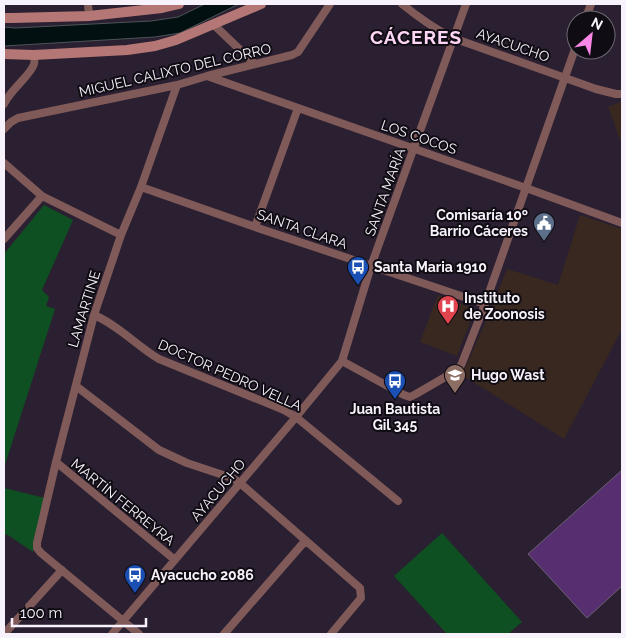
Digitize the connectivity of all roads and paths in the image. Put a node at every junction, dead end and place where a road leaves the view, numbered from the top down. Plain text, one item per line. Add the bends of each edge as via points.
1 (88, 4) edge
2 (179, 4) edge
3 (261, 4) edge
4 (330, 4) edge
5 (402, 4) edge
6 (466, 4) edge
7 (89, 16) junction
8 (4, 18) edge
9 (213, 24) junction
10 (453, 38) junction
11 (4, 54) edge
12 (34, 55) junction
13 (571, 60) edge
14 (255, 64) junction
15 (207, 76) junction
16 (565, 77) junction
17 (177, 85) junction
18 (622, 94) edge
19 (4, 104) edge
20 (298, 108) junction
21 (4, 129) edge
22 (413, 149) junction
23 (4, 163) edge
24 (140, 186) junction
25 (526, 188) junction
26 (42, 196) junction
27 (622, 224) edge
28 (255, 227) junction
29 (121, 235) junction
30 (4, 240) edge
31 (371, 266) junction
32 (485, 304) junction
33 (94, 315) junction
34 (342, 361) junction
35 (76, 386) junction
36 (296, 417) junction
37 (56, 462) junction
38 (240, 484) junction
39 (398, 501) dead end
40 (305, 541) junction
41 (175, 560) junction
42 (62, 570) junction
43 (123, 621) junction
44 (4, 634) edge
45 (112, 634) edge
46 (139, 634) edge
47 (224, 634) edge
48 (331, 634) edge

1 - 7 street
2 - 7 main road
3 - 9 main road
4 - 14 street, MIGUEL CALIXTO DEL CORRO via 298,52
5 - 10 street, AYACUCHO
6 - 10 street, SANTA MARÍA
7 - 8 main road
9 - 12 main road via 171,42 140,48
9 - 14 street
10 - 16 street, AYACUCHO
10 - 22 street, SANTA MARÍA
11 - 12 main road
12 - 19 street via 35,64
13 - 16 street
14 - 15 street, MIGUEL CALIXTO DEL CORRO
15 - 17 street, MIGUEL CALIXTO DEL CORRO
15 - 20 street, LOS COCOS
16 - 18 street, AYACUCHO via 596,89
16 - 25 street
17 - 21 street, MIGUEL CALIXTO DEL CORRO via 18,118
17 - 24 street, LAMARTINE
20 - 22 street, LOS COCOS
20 - 28 street
22 - 25 street, LOS COCOS
22 - 31 street, SANTA MARÍA
23 - 26 street
24 - 28 street, SANTA CLARA
24 - 29 street, LAMARTINE
25 - 27 street, LOS COCOS
25 - 32 street
26 - 29 street
26 - 30 street
28 - 31 street, SANTA CLARA
29 - 33 street, LAMARTINE
31 - 32 street, SANTA CLARA
31 - 34 street, SANTA MARÍA
32 - 34 street via 459,369 416,394 404,395
33 - 35 street, LAMARTINE
33 - 36 street, DOCTOR PEDRO VELLA via 106,320 159,359
34 - 36 street, AYACUCHO
35 - 37 street, LAMARTINE
35 - 38 street via 159,450
36 - 38 street, AYACUCHO
36 - 39 street, DOCTOR PEDRO VELLA
37 - 41 street, MARTÍN FERREYRA
37 - 42 street, LAMARTINE via 37,548
38 - 40 street
38 - 41 street, AYACUCHO
40 - 47 street
40 - 48 street via 360,588 361,598
41 - 43 street, AYACUCHO
42 - 43 street
42 - 44 street
43 - 45 street, AYACUCHO
43 - 46 street

